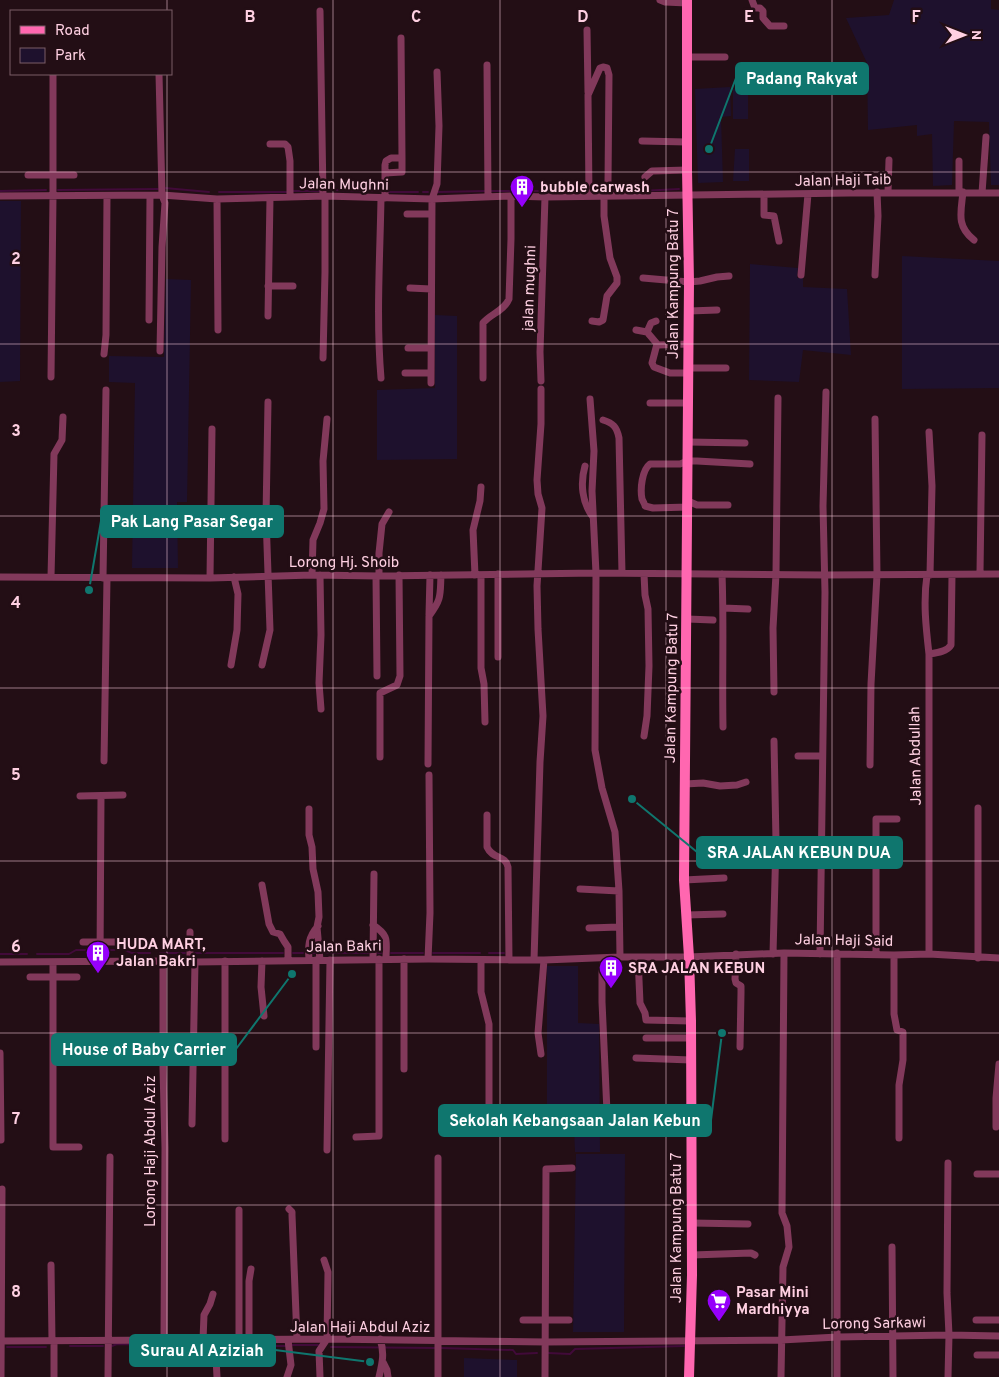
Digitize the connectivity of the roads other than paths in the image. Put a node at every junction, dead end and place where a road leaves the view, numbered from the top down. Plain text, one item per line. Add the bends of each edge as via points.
1 (660, 0) edge
2 (752, 0) edge
3 (687, 2) edge
4 (320, 11) dead end
5 (784, 26) dead end
6 (587, 30) dead end
7 (401, 38) dead end
8 (687, 57) junction
9 (725, 57) dead end
10 (487, 65) dead end
11 (437, 72) dead end
12 (53, 75) edge
13 (159, 75) edge
14 (588, 95) junction
15 (986, 137) dead end
16 (642, 141) dead end
17 (687, 142) junction
18 (270, 144) dead end
19 (402, 158) junction
20 (889, 160) dead end
21 (960, 161) dead end
22 (687, 170) junction
23 (385, 173) junction
24 (28, 175) dead end
25 (53, 175) junction
26 (74, 175) dead end
27 (646, 177) dead end
28 (589, 192) junction
29 (878, 192) junction
30 (888, 192) junction
31 (961, 192) junction
32 (608, 193) junction
33 (982, 193) junction
34 (999, 193) edge
35 (764, 194) junction
36 (808, 194) junction
37 (162, 195) junction
38 (290, 195) junction
39 (687, 195) junction
40 (0, 196) edge
41 (53, 196) junction
42 (107, 196) junction
43 (150, 196) junction
44 (324, 196) junction
45 (488, 196) junction
46 (512, 196) junction
47 (546, 197) junction
48 (270, 198) junction
49 (383, 198) junction
50 (217, 199) junction
51 (432, 199) junction
52 (407, 214) dead end
53 (432, 214) junction
54 (974, 240) dead end
55 (780, 241) dead end
56 (801, 274) dead end
57 (875, 274) dead end
58 (729, 276) dead end
59 (643, 278) dead end
60 (689, 282) junction
61 (268, 286) junction
62 (293, 286) dead end
63 (410, 288) dead end
64 (431, 288) junction
65 (717, 310) dead end
66 (689, 311) junction
67 (268, 316) dead end
68 (148, 320) dead end
69 (592, 322) dead end
70 (656, 322) dead end
71 (218, 330) dead end
72 (636, 330) dead end
73 (647, 332) junction
74 (657, 344) junction
75 (689, 344) junction
76 (408, 348) dead end
77 (432, 348) junction
78 (160, 351) dead end
79 (104, 354) dead end
80 (323, 358) dead end
81 (726, 368) dead end
82 (688, 371) junction
83 (405, 373) dead end
84 (431, 373) junction
85 (51, 377) dead end
86 (381, 378) dead end
87 (483, 378) dead end
88 (431, 383) dead end
89 (106, 390) dead end
90 (826, 392) dead end
91 (778, 398) dead end
92 (590, 399) dead end
93 (268, 402) dead end
94 (650, 403) dead end
95 (687, 403) junction
96 (63, 417) dead end
97 (327, 419) dead end
98 (875, 419) dead end
99 (603, 420) dead end
100 (212, 429) dead end
101 (929, 432) dead end
102 (982, 434) dead end
103 (688, 442) junction
104 (745, 443) dead end
105 (688, 461) junction
106 (750, 464) dead end
107 (585, 466) dead end
108 (481, 487) dead end
109 (688, 504) junction
110 (728, 506) dead end
111 (389, 512) dead end
112 (593, 518) junction
113 (596, 573) junction
114 (498, 574) junction
115 (538, 574) junction
116 (622, 574) junction
117 (644, 574) junction
118 (687, 574) junction
119 (722, 574) junction
120 (776, 574) junction
121 (980, 574) junction
122 (999, 574) edge
123 (312, 575) junction
124 (320, 575) junction
125 (399, 575) junction
126 (430, 575) junction
127 (441, 575) junction
128 (478, 575) junction
129 (824, 575) junction
130 (878, 575) junction
131 (929, 575) junction
132 (952, 575) junction
133 (268, 576) junction
134 (378, 576) junction
135 (50, 577) junction
136 (234, 577) junction
137 (0, 578) edge
138 (105, 578) junction
139 (210, 578) junction
140 (723, 608) junction
141 (748, 609) dead end
142 (430, 616) junction
143 (687, 620) junction
144 (713, 620) dead end
145 (928, 654) junction
146 (498, 656) dead end
147 (232, 665) dead end
148 (262, 665) dead end
149 (377, 676) dead end
150 (774, 692) dead end
151 (321, 709) dead end
152 (485, 722) dead end
153 (723, 727) dead end
154 (644, 736) dead end
155 (774, 740) dead end
156 (798, 756) dead end
157 (822, 756) junction
158 (380, 757) dead end
159 (104, 761) dead end
160 (428, 764) dead end
161 (870, 765) dead end
162 (429, 775) dead end
163 (746, 782) dead end
164 (685, 784) junction
165 (123, 795) dead end
166 (80, 796) dead end
167 (101, 796) junction
168 (309, 808) dead end
169 (978, 808) dead end
170 (487, 815) dead end
171 (897, 819) dead end
172 (374, 874) dead end
173 (724, 878) dead end
174 (684, 880) junction
175 (262, 885) dead end
176 (580, 890) dead end
177 (619, 892) junction
178 (723, 914) dead end
179 (686, 915) junction
180 (373, 925) junction
181 (318, 926) junction
182 (619, 927) junction
183 (589, 928) dead end
184 (190, 932) dead end
185 (83, 942) dead end
186 (100, 942) junction
187 (119, 942) dead end
188 (837, 953) junction
189 (736, 954) junction
190 (773, 954) junction
191 (784, 954) junction
192 (820, 954) junction
193 (876, 954) junction
194 (929, 954) junction
195 (894, 955) junction
196 (620, 957) junction
197 (638, 957) junction
198 (689, 957) junction
199 (604, 958) junction
200 (978, 958) junction
201 (999, 958) edge
202 (428, 959) junction
203 (315, 960) junction
204 (330, 960) junction
205 (379, 960) junction
206 (404, 960) junction
207 (481, 960) junction
208 (509, 960) junction
209 (534, 960) junction
210 (544, 960) junction
211 (163, 961) junction
212 (225, 961) junction
213 (262, 961) junction
214 (288, 961) junction
215 (0, 962) edge
216 (53, 962) junction
217 (100, 962) junction
218 (193, 962) junction
219 (53, 977) junction
220 (77, 977) dead end
221 (30, 978) dead end
222 (264, 1016) dead end
223 (691, 1021) junction
224 (646, 1038) dead end
225 (690, 1038) junction
226 (740, 1046) dead end
227 (316, 1047) dead end
228 (0, 1053) edge
229 (541, 1054) dead end
230 (636, 1058) dead end
231 (691, 1060) junction
232 (999, 1064) edge
233 (404, 1069) dead end
234 (607, 1112) dead end
235 (192, 1124) dead end
236 (996, 1127) dead end
237 (489, 1128) junction
238 (513, 1128) dead end
239 (469, 1129) dead end
240 (356, 1136) dead end
241 (899, 1138) dead end
242 (225, 1139) dead end
243 (1, 1140) dead end
244 (80, 1147) dead end
245 (327, 1150) dead end
246 (110, 1157) dead end
247 (438, 1158) dead end
248 (948, 1163) dead end
249 (572, 1168) dead end
250 (977, 1174) dead end
251 (999, 1174) edge
252 (2, 1189) dead end
253 (289, 1209) dead end
254 (239, 1210) dead end
255 (692, 1222) junction
256 (748, 1224) dead end
257 (892, 1248) dead end
258 (692, 1255) junction
259 (755, 1255) dead end
260 (324, 1260) dead end
261 (51, 1264) dead end
262 (251, 1269) dead end
263 (213, 1294) dead end
264 (523, 1320) dead end
265 (546, 1320) junction
266 (570, 1320) dead end
267 (976, 1320) dead end
268 (999, 1320) edge
269 (949, 1335) junction
270 (838, 1336) junction
271 (893, 1336) junction
272 (999, 1336) edge
273 (327, 1339) junction
274 (108, 1340) junction
275 (164, 1340) junction
276 (203, 1340) junction
277 (240, 1340) junction
278 (249, 1340) junction
279 (297, 1340) junction
280 (689, 1340) junction
281 (781, 1340) junction
282 (1, 1341) edge
283 (53, 1341) junction
284 (215, 1341) junction
285 (381, 1341) junction
286 (546, 1342) junction
287 (289, 1344) junction
288 (438, 1346) junction
289 (977, 1355) dead end
290 (999, 1355) edge
291 (383, 1362) junction
292 (2, 1377) edge
293 (54, 1377) edge
294 (108, 1377) edge
295 (216, 1377) edge
296 (287, 1377) edge
297 (320, 1377) edge
298 (379, 1377) edge
299 (388, 1377) edge
300 (438, 1377) edge
301 (545, 1377) edge
302 (689, 1377) edge
303 (781, 1377) edge
304 (837, 1377) edge
305 (893, 1377) edge
306 (948, 1377) edge

1 - 3 street
2 - 5 street via 755,8 763,11 763,18 770,26
3 - 8 street, Jalan Kampung Batu 7
4 - 44 street
6 - 14 street
7 - 19 street
8 - 9 street
8 - 17 street, Jalan Kampung Batu 7
10 - 45 street
11 - 51 street via 437,184
12 - 25 street
13 - 37 street
14 - 28 street
14 - 32 street via 600,68 606,68
15 - 33 street
16 - 17 street
17 - 22 street, Jalan Kampung Batu 7
18 - 38 street via 288,147
19 - 23 street via 386,161
19 - 23 street via 402,172
20 - 30 street
21 - 31 street
22 - 27 street via 652,171
22 - 39 street, Jalan Kampung Batu 7
23 - 49 street
24 - 25 street
25 - 26 street
25 - 41 street
28 - 32 street, Jalan Mughni
28 - 47 street, Jalan Mughni
29 - 30 street, Jalan Haji Taib
29 - 36 street, Jalan Haji Taib
29 - 57 street
30 - 31 street, Jalan Haji Taib
31 - 33 street, Jalan Haji Taib
31 - 54 street via 962,225
32 - 39 street, Jalan Mughni
32 - 69 street via 604,216 617,283 607,296 603,320
33 - 34 street, Jalan Haji Taib
35 - 36 street, Jalan Haji Taib
35 - 39 street, Jalan Haji Taib
35 - 55 street via 764,215 774,216
36 - 56 street
37 - 43 street, Jalan Mughni
37 - 50 street, Jalan Mughni
37 - 78 street via 165,203
38 - 44 street, Jalan Mughni
38 - 48 street, Jalan Mughni
39 - 60 street, Jalan Kampung Batu 7
40 - 41 street, Jalan Mughni
41 - 42 street, Jalan Mughni
41 - 85 street
42 - 43 street, Jalan Mughni
42 - 79 street
43 - 68 street
44 - 49 street, Jalan Mughni
44 - 80 street
45 - 46 street, Jalan Mughni
45 - 51 street, Jalan Mughni
46 - 47 street, Jalan Mughni
46 - 87 street via 509,299 482,324
47 - 115 street, jalan mughni via 537,480 542,508
48 - 50 street, Jalan Mughni
48 - 61 street
49 - 51 street, Jalan Mughni
49 - 86 street via 379,284
50 - 71 street
51 - 53 street
52 - 53 street
53 - 64 street
58 - 60 street
59 - 60 street
60 - 66 street, Jalan Kampung Batu 7
61 - 62 street
61 - 67 street
63 - 64 street
64 - 77 street
65 - 66 street
66 - 75 street, Jalan Kampung Batu 7
70 - 73 street via 650,324
72 - 73 street
73 - 74 street
74 - 75 street
74 - 82 street via 652,361 654,368 670,373
75 - 82 street, Jalan Kampung Batu 7
76 - 77 street
77 - 84 street
81 - 82 street
82 - 95 street, Jalan Kampung Batu 7
83 - 84 street
84 - 88 street
89 - 138 street
90 - 129 street
91 - 120 street
92 - 112 street via 594,451
93 - 133 street
94 - 95 street
95 - 103 street, Jalan Kampung Batu 7
96 - 135 street via 62,440 54,454
97 - 123 street via 323,461 324,509 313,540
98 - 130 street
99 - 116 street via 615,426 619,438
100 - 139 street
101 - 131 street, Jalan Abdullah via 932,486
102 - 121 street
103 - 104 street
103 - 105 street, Jalan Kampung Batu 7
105 - 106 street
105 - 109 street, Jalan Kampung Batu 7
105 - 109 street via 647,466 642,499 645,506 653,508
107 - 112 street via 582,480 585,500
108 - 128 street via 473,530
109 - 110 street
109 - 118 street, Jalan Kampung Batu 7
111 - 134 street via 382,524
112 - 113 street
113 - 115 street, Lorong Hj. Shoib
113 - 116 street, Lorong Hj. Shoib
113 - 177 street via 595,750 615,832
114 - 115 street, Lorong Hj. Shoib
114 - 128 street, Lorong Hj. Shoib
114 - 146 street
115 - 209 street, jalan mughni via 543,716
116 - 117 street, Lorong Hj. Shoib
117 - 118 street, Lorong Hj. Shoib
117 - 154 street via 649,674
118 - 119 street
118 - 143 street, Jalan Kampung Batu 7
119 - 120 street
119 - 140 street
120 - 129 street
120 - 150 street
121 - 122 street
121 - 132 street
123 - 124 street, Lorong Hj. Shoib
123 - 133 street, Lorong Hj. Shoib
124 - 134 street, Lorong Hj. Shoib
124 - 151 street
125 - 126 street, Lorong Hj. Shoib
125 - 134 street, Lorong Hj. Shoib
125 - 158 street via 400,676 396,685 380,693
126 - 127 street, Lorong Hj. Shoib
126 - 142 street
127 - 128 street, Lorong Hj. Shoib
127 - 142 street via 438,604
128 - 152 street
129 - 130 street
129 - 157 street
130 - 131 street
130 - 161 street
131 - 132 street
131 - 145 street, Jalan Abdullah via 925,586
132 - 145 street via 951,645
133 - 136 street, Lorong Hj. Shoib
133 - 148 street via 270,630
134 - 149 street
135 - 137 street, Lorong Hj. Shoib
135 - 138 street, Lorong Hj. Shoib
136 - 139 street, Lorong Hj. Shoib
136 - 147 street via 238,594
138 - 139 street, Lorong Hj. Shoib
138 - 159 street
140 - 141 street
140 - 153 street
142 - 160 street
143 - 144 street
143 - 164 street, Jalan Kampung Batu 7
145 - 194 street, Jalan Abdullah
155 - 190 street
156 - 157 street
157 - 192 street
162 - 202 street
163 - 164 street via 720,786
164 - 174 street, Jalan Kampung Batu 7
165 - 167 street
166 - 167 street
167 - 186 street
168 - 181 street via 309,835 318,892
169 - 200 street
170 - 208 street via 489,852 504,859 508,867
171 - 193 street via 876,819
172 - 180 street
173 - 174 street
174 - 179 street, Jalan Kampung Batu 7
175 - 214 street via 269,924 288,947
176 - 177 street
177 - 182 street
178 - 179 street
179 - 198 street, Jalan Kampung Batu 7
180 - 205 street
180 - 205 street via 386,936
181 - 203 street
181 - 203 street via 308,942
182 - 183 street
182 - 196 street
184 - 218 street
185 - 186 street
186 - 187 street
186 - 217 street
188 - 192 street, Jalan Haji Said
188 - 193 street, Jalan Haji Said
188 - 270 street
189 - 190 street, Jalan Haji Said
189 - 198 street, Jalan Haji Said
189 - 226 street via 735,980 741,986
190 - 191 street, Jalan Haji Said
191 - 192 street, Jalan Haji Said
191 - 281 street via 782,1213 787,1226 788,1247 783,1267
193 - 195 street, Jalan Haji Said
194 - 195 street, Jalan Haji Said
194 - 200 street, Jalan Haji Said
195 - 241 street via 894,1014 897,1030 903,1032
196 - 197 street, Jalan Bakri
196 - 199 street, Jalan Bakri
197 - 198 street, Jalan Bakri
197 - 223 street via 640,1003 646,1020
198 - 223 street, Jalan Kampung Batu 7
199 - 210 street, Jalan Bakri
199 - 234 street via 602,1002
200 - 201 street, Jalan Haji Said
202 - 206 street, Jalan Bakri
202 - 207 street, Jalan Bakri
203 - 204 street, Jalan Bakri
203 - 214 street, Jalan Bakri
203 - 227 street
204 - 205 street, Jalan Bakri
204 - 245 street
205 - 206 street, Jalan Bakri
205 - 240 street via 379,1136
206 - 233 street
207 - 208 street, Jalan Bakri
207 - 237 street via 481,992 489,1024
208 - 209 street, Jalan Bakri
209 - 210 street, Jalan Bakri
210 - 229 street via 538,1033
211 - 217 street, Jalan Bakri
211 - 218 street, Jalan Bakri
211 - 275 street, Lorong Haji Abdul Aziz
212 - 213 street, Jalan Bakri
212 - 218 street, Jalan Bakri
212 - 242 street
213 - 214 street, Jalan Bakri
213 - 222 street
215 - 216 street, Jalan Bakri
216 - 217 street, Jalan Bakri
216 - 219 street
218 - 235 street
219 - 220 street
219 - 221 street
219 - 244 street via 53,1147
223 - 225 street, Jalan Kampung Batu 7
224 - 225 street
225 - 231 street, Jalan Kampung Batu 7
228 - 243 street
230 - 231 street
231 - 255 street, Jalan Kampung Batu 7
232 - 236 street
237 - 238 street
237 - 239 street
246 - 274 street
247 - 288 street
248 - 269 street
249 - 265 street via 546,1169
250 - 251 street
252 - 282 street
253 - 279 street via 292,1215
254 - 277 street
255 - 256 street
255 - 258 street, Jalan Kampung Batu 7
257 - 271 street
258 - 259 street
258 - 280 street, Jalan Kampung Batu 7
260 - 273 street via 328,1272
261 - 283 street
262 - 278 street via 248,1282
263 - 276 street via 204,1315
264 - 265 street
265 - 266 street
265 - 286 street
267 - 268 street
269 - 271 street, Lorong Sarkawi
269 - 272 street, Lorong Sarkawi
269 - 306 street
270 - 271 street, Lorong Sarkawi
270 - 281 street, Lorong Sarkawi
270 - 304 street
271 - 305 street
273 - 279 street, Jalan Haji Abdul Aziz
273 - 285 street, Jalan Haji Abdul Aziz
273 - 297 street via 319,1351
274 - 275 street, Jalan Haji Abdul Aziz
274 - 283 street, Jalan Haji Abdul Aziz
274 - 294 street
275 - 276 street, Jalan Haji Abdul Aziz
276 - 284 street, Jalan Haji Abdul Aziz
277 - 278 street, Jalan Haji Abdul Aziz
277 - 284 street, Jalan Haji Abdul Aziz
278 - 287 street, Jalan Haji Abdul Aziz
279 - 287 street, Jalan Haji Abdul Aziz
280 - 281 street, Lorong Sarkawi
280 - 286 street, Jalan Haji Abdul Aziz
280 - 302 street, Jalan Kampung Batu 7
281 - 303 street
282 - 283 street, Jalan Haji Abdul Aziz
282 - 292 street
283 - 293 street
284 - 295 street
285 - 288 street, Jalan Haji Abdul Aziz
285 - 291 street
286 - 288 street, Jalan Haji Abdul Aziz
286 - 301 street
287 - 296 street via 291,1365
288 - 300 street
289 - 290 street
291 - 298 street
291 - 299 street

